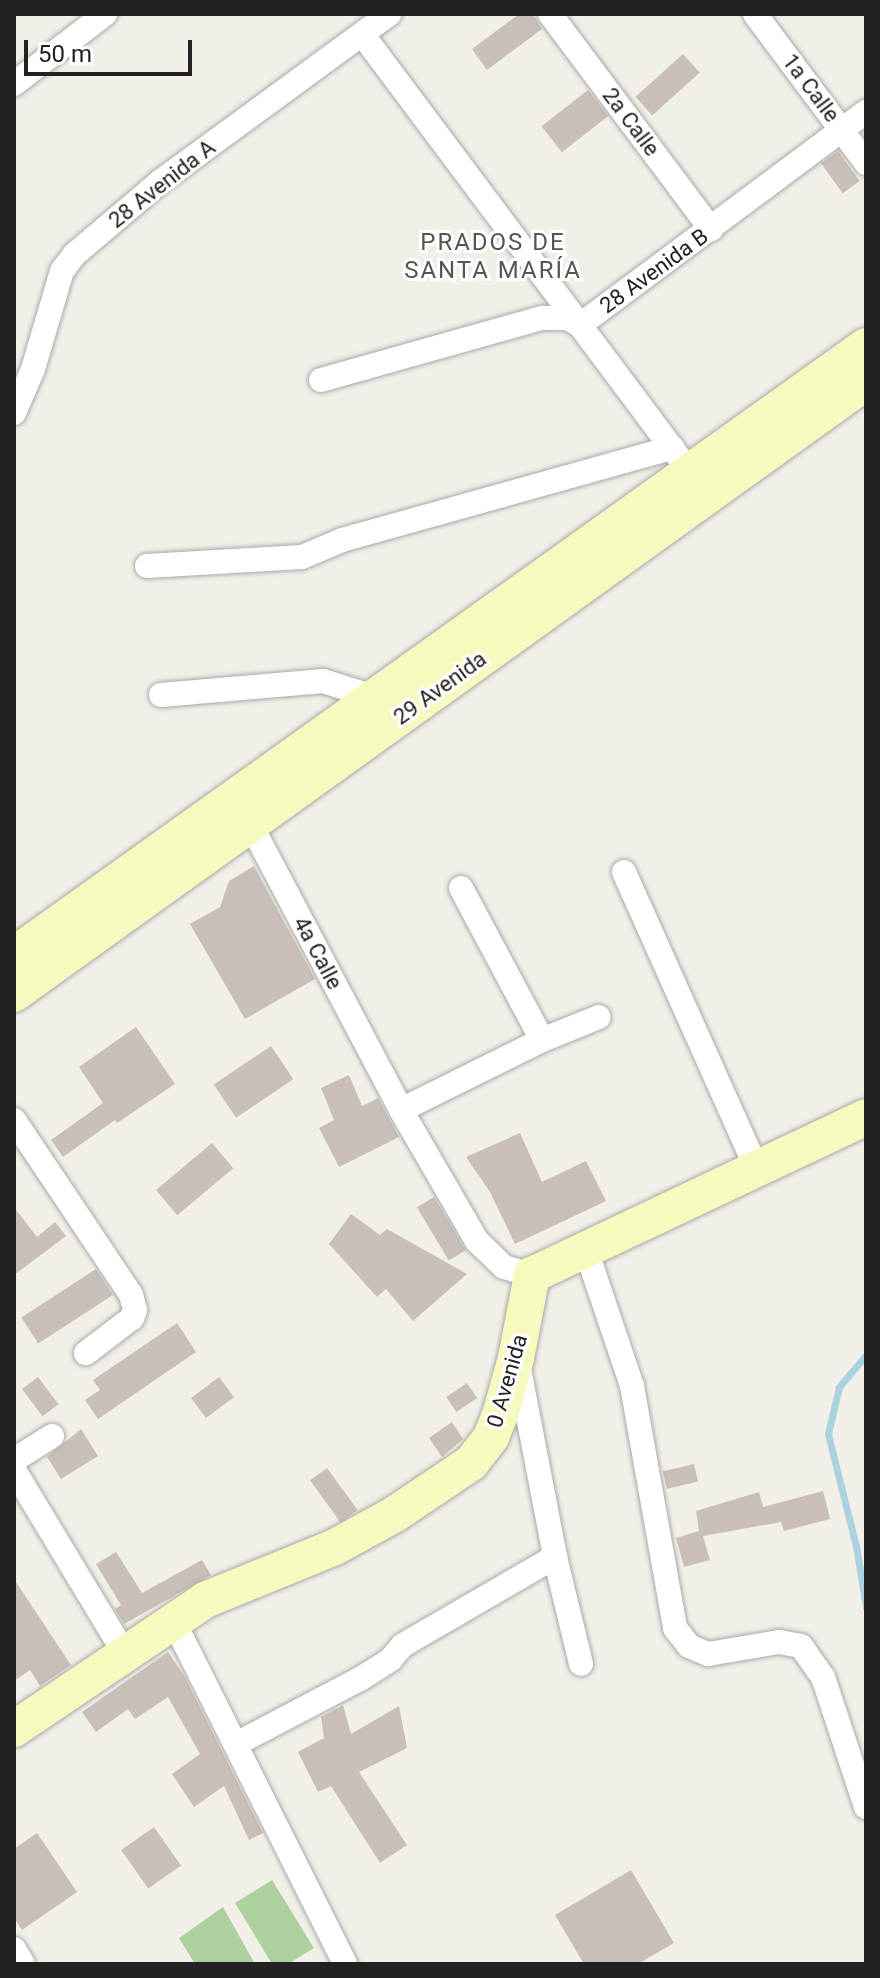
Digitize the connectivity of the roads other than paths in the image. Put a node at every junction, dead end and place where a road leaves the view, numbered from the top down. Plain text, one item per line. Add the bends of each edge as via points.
1 (105, 14) edge
2 (389, 14) edge
3 (550, 14) edge
4 (755, 14) edge
5 (362, 34) junction
6 (14, 84) edge
7 (866, 112) edge
8 (842, 130) junction
9 (866, 163) edge
10 (711, 229) junction
11 (580, 325) junction
12 (866, 346) edge
13 (321, 380) dead end
14 (866, 382) edge
15 (14, 413) edge
16 (680, 460) junction
17 (147, 566) dead end
18 (161, 695) dead end
19 (374, 697) junction
20 (242, 810) junction
21 (624, 872) dead end
22 (461, 888) dead end
23 (14, 955) edge
24 (14, 994) edge
25 (599, 1017) dead end
26 (542, 1040) junction
27 (401, 1110) junction
28 (866, 1117) edge
29 (14, 1120) edge
30 (757, 1169) junction
31 (586, 1250) junction
32 (532, 1275) junction
33 (86, 1353) dead end
34 (516, 1358) junction
35 (52, 1436) dead end
36 (14, 1460) edge
37 (14, 1470) edge
38 (555, 1557) junction
39 (173, 1620) junction
40 (125, 1654) junction
41 (581, 1664) dead end
42 (14, 1729) edge
43 (236, 1744) junction
44 (866, 1807) edge
45 (14, 1949) edge
46 (23, 1964) edge
47 (345, 1964) edge

1 - 6 street
2 - 5 street, 28 Avenida A
3 - 10 street, 2a Calle
4 - 8 street, 1a Calle
5 - 11 street
5 - 15 street, 28 Avenida A via 161,181 68,262
7 - 8 street, 28 Avenida B
8 - 9 street, 1a Calle
8 - 10 street, 28 Avenida B
10 - 11 street, 28 Avenida B
11 - 13 street, 28 Avenida B via 567,318 542,318
11 - 16 street
12 - 16 main road, 29 Avenida
14 - 20 main road, 29 Avenida
16 - 17 street via 342,540 302,557
16 - 19 main road, 29 Avenida
18 - 19 street via 323,681
19 - 20 main road, 29 Avenida
20 - 23 main road, 29 Avenida
20 - 24 main road, 29 Avenida
20 - 27 street, 4a Calle
21 - 30 street
22 - 26 street
25 - 26 street
26 - 27 street
27 - 32 street, 4a Calle via 477,1241 504,1267
28 - 30 main road
29 - 33 street via 131,1295 132,1318
30 - 31 main road
31 - 32 main road
31 - 44 street via 632,1386 675,1628 689,1646 708,1654 779,1642 801,1646 823,1677
32 - 34 main road, 0 Avenida
34 - 38 street
34 - 39 main road, 0 Avenida via 491,1437 471,1463 345,1542 235,1586
35 - 36 street
37 - 40 street
38 - 41 street
38 - 43 street via 403,1645 360,1679
39 - 40 main road, 0 Avenida
39 - 43 street
40 - 42 main road, 0 Avenida
43 - 47 street
45 - 46 street

